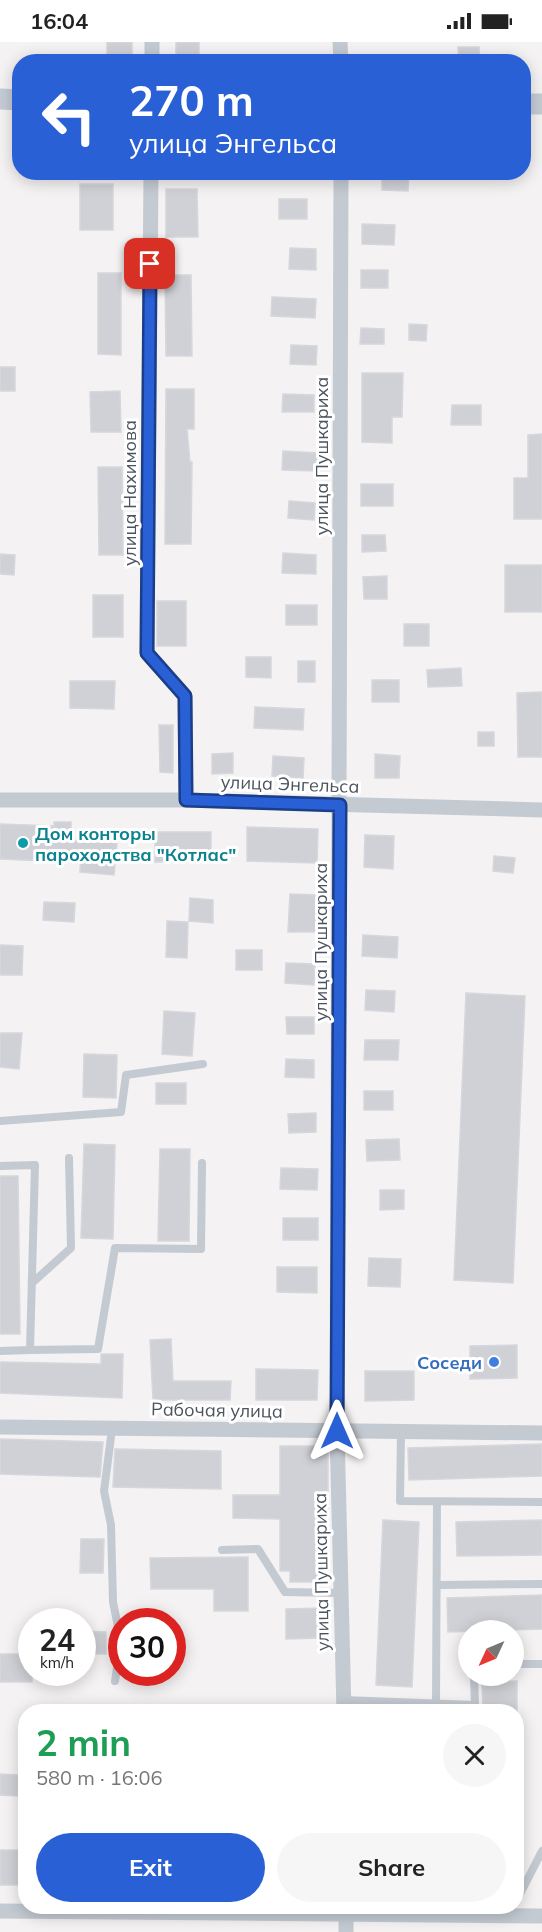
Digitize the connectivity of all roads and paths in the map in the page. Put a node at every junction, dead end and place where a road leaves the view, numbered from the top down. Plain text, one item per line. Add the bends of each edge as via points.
1 (151, 180) edge
2 (341, 180) edge
3 (0, 800) edge
4 (186, 800) junction
5 (340, 805) junction
6 (542, 810) edge
7 (202, 1064) dead end
8 (0, 1121) edge
9 (69, 1158) dead end
10 (202, 1163) dead end
11 (0, 1166) edge
12 (32, 1283) junction
13 (30, 1350) junction
14 (0, 1351) edge
15 (0, 1427) edge
16 (112, 1429) junction
17 (337, 1431) junction
18 (401, 1432) junction
19 (542, 1433) edge
20 (542, 1502) edge
21 (437, 1503) junction
22 (222, 1550) dead end
23 (542, 1584) edge
24 (438, 1586) junction
25 (341, 1593) junction
26 (114, 1608) edge
27 (524, 1664) edge
28 (542, 1664) edge
29 (474, 1686) edge
30 (436, 1703) junction
31 (343, 1704) edge
32 (405, 1704) edge
33 (444, 1704) edge
34 (475, 1704) edge
35 (542, 1851) edge
36 (524, 1886) edge
37 (0, 1911) edge
38 (18, 1911) edge
39 (346, 1914) edge
40 (524, 1914) edge
41 (542, 1916) edge
42 (346, 1932) edge

1 - 4 street, улица Нахимова via 147,653 185,696
2 - 5 street, улица Пушкариха
3 - 4 street, улица Энгельса
4 - 5 street, улица Энгельса
5 - 6 street, улица Энгельса
5 - 17 street, улица Пушкариха
7 - 8 lane via 126,1075 121,1112
9 - 12 lane via 70,1248
10 - 13 lane via 201,1249 115,1248 98,1349
11 - 12 lane via 35,1165
12 - 13 lane
13 - 14 lane
15 - 16 street, Рабочая улица
16 - 17 street, Рабочая улица
16 - 26 lane via 104,1491 111,1525
17 - 18 street, Рабочая улица
17 - 25 street, улица Пушкариха
18 - 19 street, Рабочая улица
18 - 21 lane via 400,1501
20 - 21 lane
21 - 24 lane
22 - 25 lane via 258,1550 285,1592
23 - 24 lane
24 - 30 lane
25 - 31 street, улица Пушкариха
27 - 28 lane
29 - 34 lane
30 - 32 lane
30 - 33 lane
35 - 36 lane
37 - 38 street
39 - 42 street
40 - 41 street

